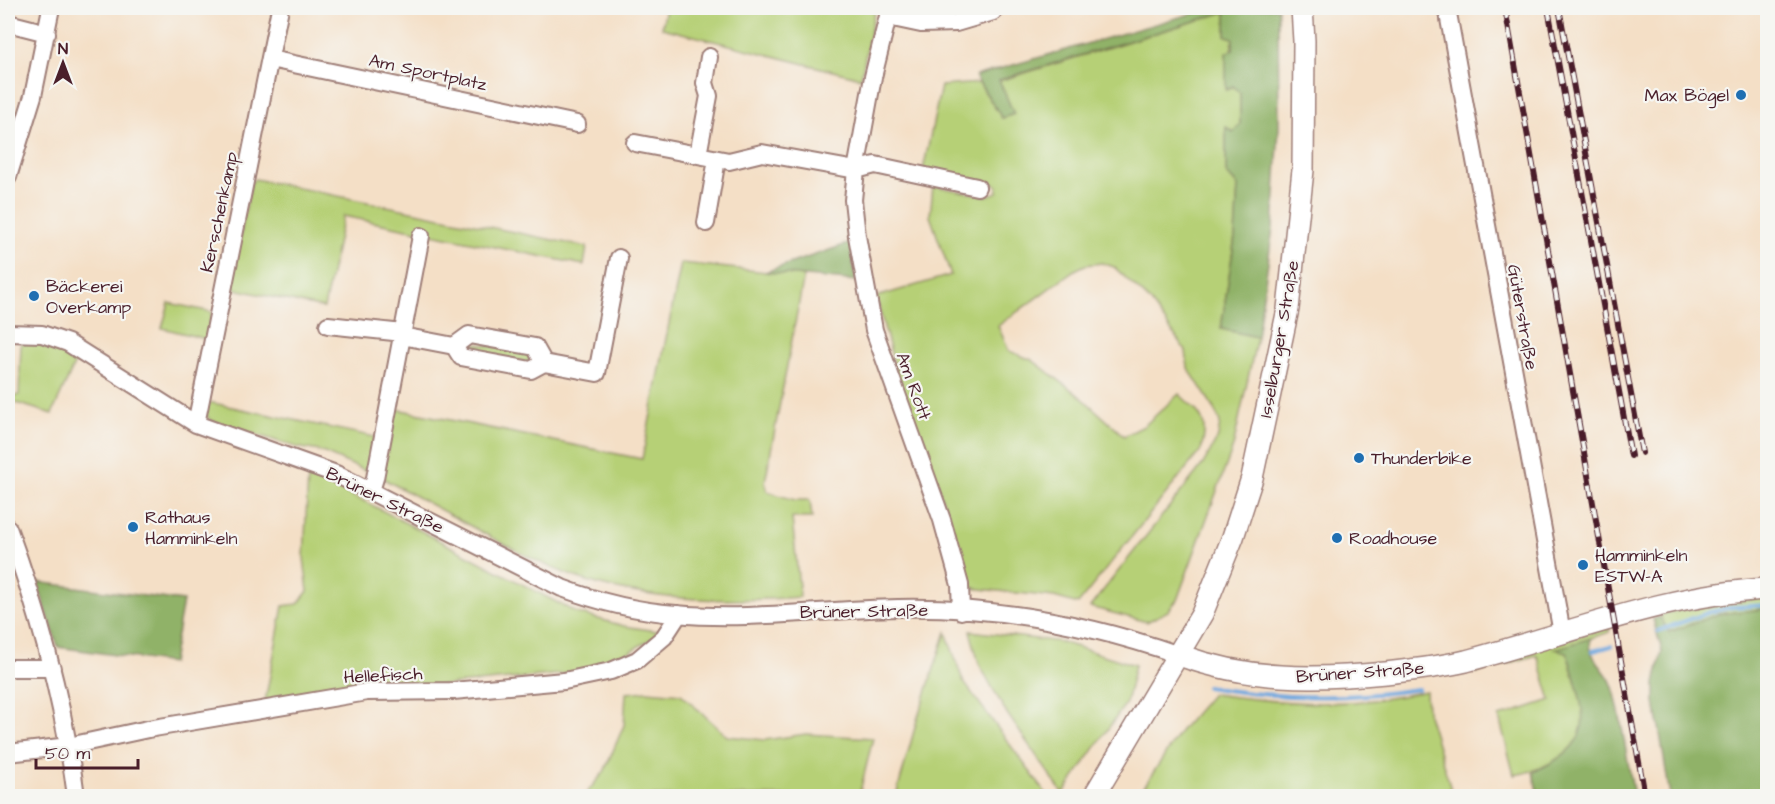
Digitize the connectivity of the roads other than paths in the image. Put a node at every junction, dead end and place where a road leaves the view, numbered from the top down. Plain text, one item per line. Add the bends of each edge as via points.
1 (51, 8) edge
2 (280, 8) edge
3 (1302, 8) edge
4 (1447, 8) edge
5 (889, 12) edge
6 (993, 12) dead end
7 (8, 23) edge
8 (46, 33) junction
9 (709, 57) dead end
10 (270, 59) junction
11 (577, 124) dead end
12 (635, 142) dead end
13 (698, 155) junction
14 (717, 159) junction
15 (856, 170) junction
16 (8, 177) edge
17 (977, 187) dead end
18 (706, 223) dead end
19 (421, 236) dead end
20 (619, 258) dead end
21 (328, 325) dead end
22 (8, 333) edge
23 (403, 334) junction
24 (454, 346) junction
25 (544, 363) junction
26 (195, 424) junction
27 (371, 491) junction
28 (9, 538) edge
29 (1767, 589) edge
30 (961, 611) junction
31 (679, 614) junction
32 (1562, 633) junction
33 (1179, 655) junction
34 (8, 668) edge
35 (52, 668) junction
36 (69, 746) junction
37 (8, 753) edge
38 (76, 796) edge
39 (1094, 796) edge

1 - 8 street
2 - 10 street, Kerschenkamp
3 - 33 main road, Isselburger Straße via 1303,170 1286,320 1243,507 1202,614
4 - 32 street, Güterstraße
5 - 6 street via 921,24 956,23
5 - 15 street, Am Rott
7 - 8 street
8 - 16 street via 33,96
9 - 13 street via 705,83 709,96
10 - 11 street, Am Sportplatz
10 - 26 street, Kerschenkamp
12 - 13 street
13 - 14 street
14 - 15 street via 729,161 762,153
14 - 18 street
15 - 17 street via 875,165
15 - 30 street, Am Rott via 856,236 874,330 942,520 960,585
19 - 23 street
20 - 25 street via 597,373
21 - 23 street
22 - 26 street, Brüner Straße via 42,334 68,343
23 - 24 street
23 - 27 street
24 - 25 street via 461,357 507,366 531,370
24 - 25 street via 469,335 535,347
26 - 27 street, Brüner Straße via 336,474
27 - 31 street, Brüner Straße via 562,588 629,608
28 - 35 street
29 - 32 main road, Brüner Straße via 1708,596
30 - 31 street, Brüner Straße via 900,608
30 - 33 street, Brüner Straße via 1050,620
31 - 36 street, Hellefisch via 664,637 637,660 611,671 564,681 453,691 367,692
32 - 33 main road, Brüner Straße via 1463,662 1332,678 1253,675
33 - 39 main road, Isselburger Straße
34 - 35 street
35 - 36 street
36 - 37 street, Hellefisch
36 - 38 street

